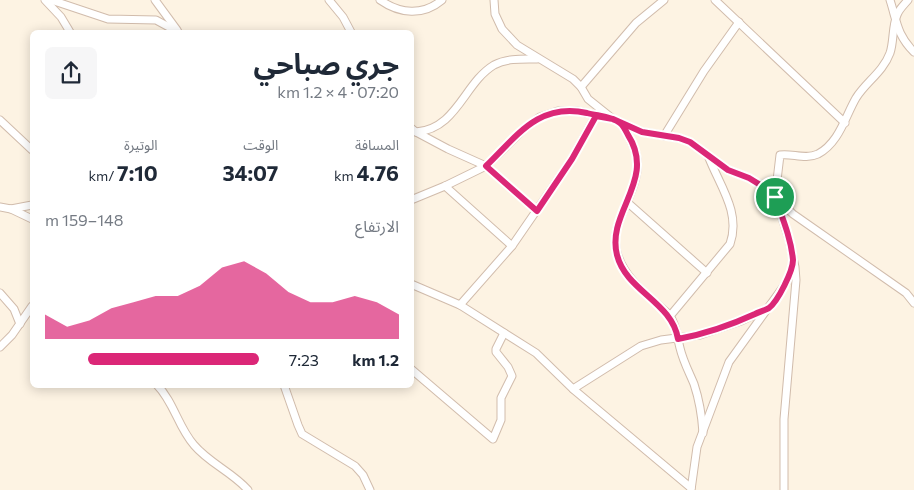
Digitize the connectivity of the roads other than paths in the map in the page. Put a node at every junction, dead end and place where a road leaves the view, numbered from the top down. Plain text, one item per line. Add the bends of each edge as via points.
1 (45, 0) edge
2 (52, 0) edge
3 (154, 0) edge
4 (329, 0) edge
5 (380, 0) edge
6 (442, 0) edge
7 (494, 0) edge
8 (664, 0) edge
9 (715, 0) edge
10 (890, 0) edge
11 (908, 0) edge
12 (738, 22) junction
13 (895, 23) junction
14 (69, 30) edge
15 (175, 30) edge
16 (177, 30) edge
17 (350, 30) edge
18 (914, 52) edge
19 (537, 59) junction
20 (581, 87) junction
21 (596, 116) junction
22 (613, 119) junction
23 (0, 120) edge
24 (845, 122) junction
25 (620, 123) junction
26 (414, 130) edge
27 (664, 136) junction
28 (30, 148) edge
29 (709, 158) junction
30 (486, 166) junction
31 (445, 186) junction
32 (775, 197) junction
33 (414, 199) edge
34 (627, 202) junction
35 (30, 205) edge
36 (0, 207) edge
37 (11, 209) junction
38 (537, 211) junction
39 (30, 218) edge
40 (512, 246) junction
41 (793, 261) junction
42 (707, 273) junction
43 (414, 285) edge
44 (0, 293) edge
45 (914, 303) edge
46 (460, 305) junction
47 (770, 308) junction
48 (30, 309) edge
49 (670, 316) junction
50 (20, 324) junction
51 (504, 333) junction
52 (678, 339) junction
53 (0, 347) edge
54 (414, 372) edge
55 (159, 388) edge
56 (285, 388) edge
57 (573, 389) junction
58 (703, 433) junction
59 (691, 489) edge
60 (248, 490) edge
61 (370, 490) edge
62 (784, 490) edge

1 - 14 street
2 - 15 street via 108,19 156,20
3 - 16 street
4 - 17 street
5 - 6 street via 410,12 427,10
7 - 19 street via 495,14 502,29
8 - 20 street via 636,23
9 - 12 street
10 - 13 street
11 - 13 street via 897,14
12 - 24 street
12 - 27 street
13 - 18 street via 903,40
13 - 24 street via 888,58 856,98
19 - 20 street via 558,69
19 - 26 street via 509,61 494,66 444,121 434,128
20 - 22 street via 588,99
21 - 22 street
21 - 30 street via 558,111 540,117
21 - 38 street
22 - 25 street
23 - 28 street
24 - 32 street via 826,148 817,154 780,156
25 - 27 street
25 - 34 street via 637,155 635,185
26 - 30 street
27 - 29 street via 690,142
29 - 32 street via 749,178
29 - 42 street via 732,207 734,226 730,244
30 - 31 street
30 - 38 street
31 - 33 street
31 - 40 street
32 - 41 street
32 - 45 street via 799,218 906,293
34 - 42 street
34 - 49 street via 616,236 617,256 640,288
35 - 37 street
36 - 37 street
37 - 39 street
38 - 40 street
40 - 46 street
41 - 47 street via 786,283
41 - 62 street via 796,280 784,419
42 - 49 street
43 - 46 street
44 - 50 street via 14,309
46 - 51 street
47 - 52 street via 700,335
47 - 58 street via 729,362
48 - 50 street
49 - 52 street
50 - 53 street
51 - 54 street via 496,352 512,376 501,398 501,420 493,439
51 - 57 street via 536,353
52 - 57 street via 641,346
52 - 58 street via 695,386
55 - 60 street via 193,445
56 - 61 street via 302,434 355,466
57 - 59 street
58 - 59 street via 696,452

